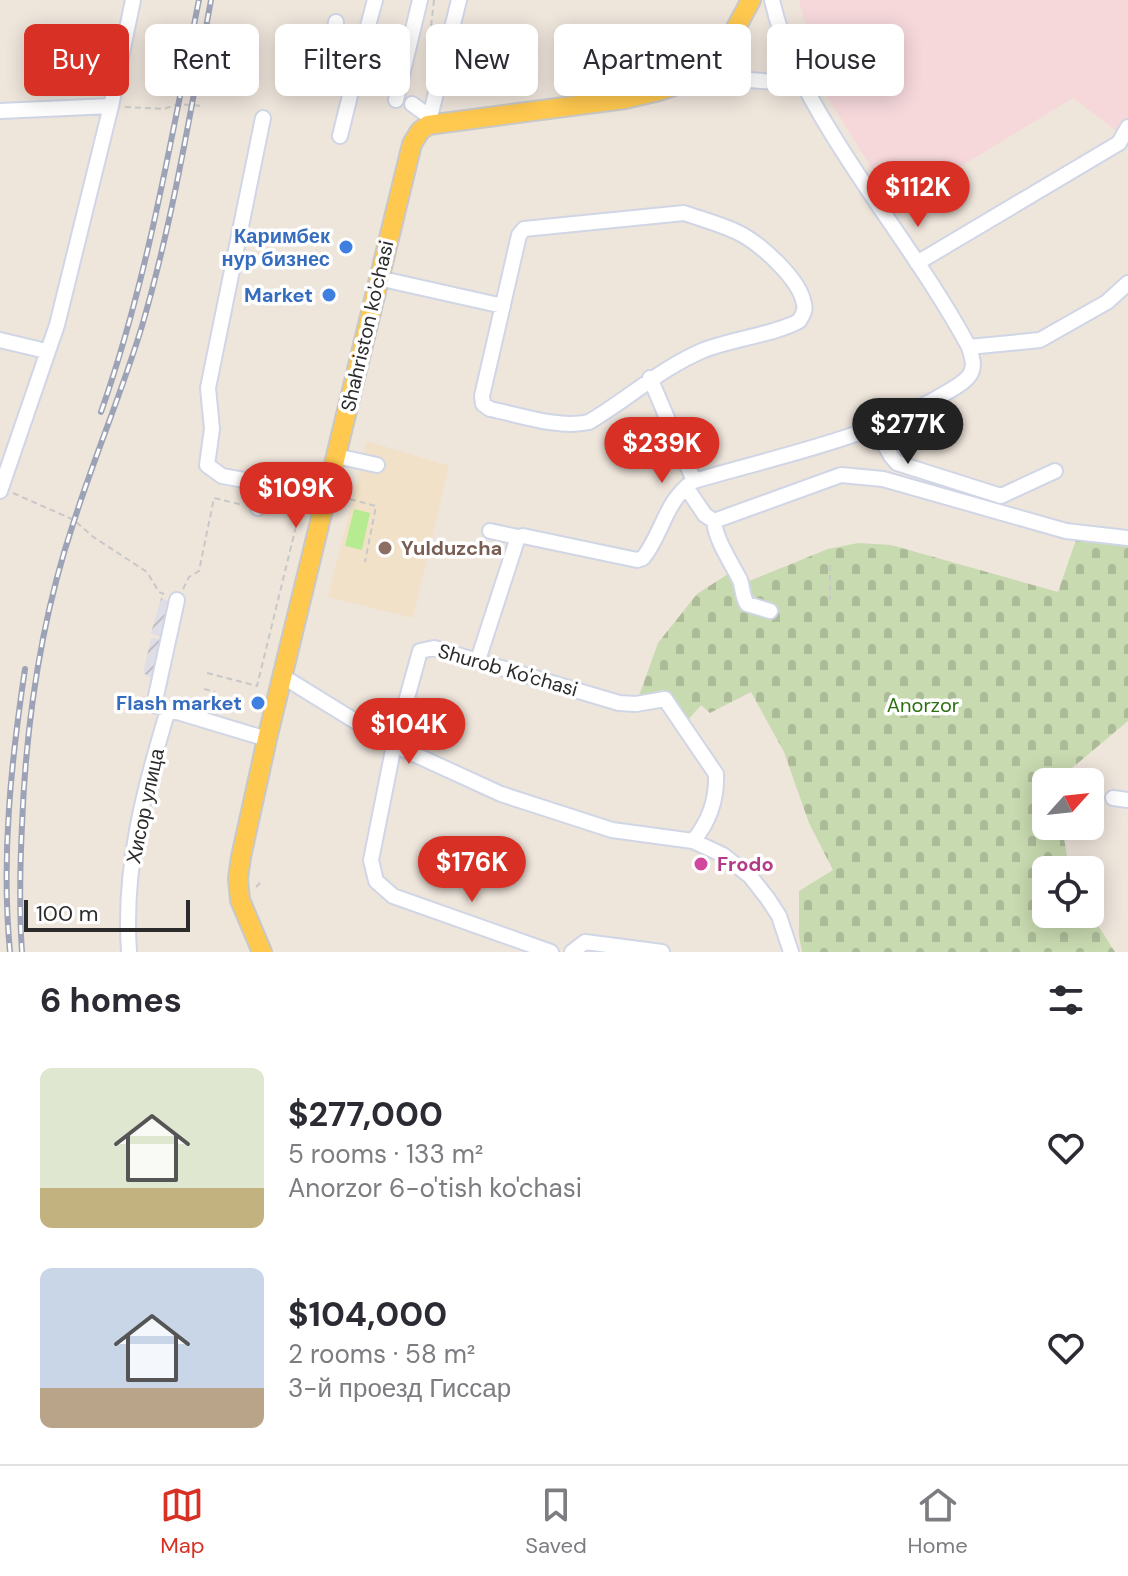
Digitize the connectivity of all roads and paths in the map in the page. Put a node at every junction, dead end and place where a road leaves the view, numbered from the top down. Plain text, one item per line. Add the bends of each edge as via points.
1 (133, 0) edge
2 (375, 0) edge
3 (420, 0) edge
4 (434, 0) edge
5 (459, 0) edge
6 (751, 0) edge
7 (772, 0) edge
8 (369, 24) edge
9 (431, 24) edge
10 (453, 24) edge
11 (738, 24) edge
12 (777, 24) edge
13 (350, 96) edge
14 (435, 96) edge
15 (638, 96) edge
16 (809, 96) edge
17 (396, 100) dead end
18 (412, 104) dead end
19 (111, 106) junction
20 (204, 106) dead end
21 (0, 111) edge
22 (263, 118) dead end
23 (429, 121) junction
24 (1128, 127) edge
25 (340, 136) dead end
26 (917, 263) junction
27 (378, 278) junction
28 (1128, 283) edge
29 (503, 306) junction
30 (0, 340) edge
31 (969, 347) junction
32 (46, 351) junction
33 (650, 378) junction
34 (875, 428) junction
35 (336, 456) junction
36 (377, 465) dead end
37 (1055, 471) dead end
38 (256, 482) junction
39 (690, 484) junction
40 (0, 489) edge
41 (303, 497) junction
42 (350, 499) dead end
43 (325, 502) junction
44 (258, 508) joint
45 (714, 521) junction
46 (490, 531) dead end
47 (518, 537) junction
48 (1128, 538) edge
49 (365, 562) dead end
50 (830, 565) dead end
51 (177, 600) junction
52 (830, 600) dead end
53 (770, 611) dead end
54 (478, 660) junction
55 (207, 673) dead end
56 (282, 676) junction
57 (204, 689) dead end
58 (215, 692) dead end
59 (161, 707) junction
60 (267, 739) junction
61 (394, 745) junction
62 (693, 841) junction
63 (260, 883) dead end
64 (256, 887) dead end
65 (129, 951) edge
66 (260, 951) edge
67 (551, 952) edge
68 (572, 952) edge
69 (662, 952) edge
70 (791, 952) edge

1 - 19 street
2 - 8 street
3 - 17 street
4 - 9 path
5 - 10 street
6 - 11 main road
7 - 12 street
13 - 25 street
14 - 23 street
15 - 23 main road
16 - 26 street
18 - 23 street
19 - 20 path
19 - 21 street
19 - 32 street
22 - 38 street via 208,388 212,429 207,465 222,476
23 - 27 main road, Shahriston ko'chasi via 409,148
24 - 26 street via 1119,143
26 - 31 street
27 - 29 street
27 - 35 main road, Shahriston ko'chasi
28 - 31 street via 1107,302 1040,340
29 - 33 street via 482,396 490,409 579,424 598,417
29 - 33 street via 524,229 684,213 738,232 789,277 805,305 793,324 728,341
30 - 32 street
31 - 34 street via 973,368 962,383
32 - 40 street
33 - 39 street
34 - 37 street via 897,463 1001,496
34 - 39 street
35 - 36 street
35 - 43 main road, Shahriston ko'chasi
38 - 41 street
38 - 44 street
39 - 45 street via 705,515
39 - 47 street via 666,512 647,553 637,560
40 - 51 path via 74,520 147,572 159,592
41 - 43 street
41 - 55 path via 257,686
42 - 49 path via 376,506
43 - 56 main road, Shahriston ko'chasi
44 - 51 path via 214,498 199,571 189,577
45 - 48 street via 841,475 883,479 1066,531
45 - 53 street via 747,604
46 - 47 street
47 - 54 street
50 - 52 path
51 - 59 street, Хисор улица
54 - 61 street, Shurob Ko'chasi via 428,647 420,651
54 - 62 street, Shurob Ko'chasi via 619,703 665,699 716,774 712,809
56 - 60 main road, Shahriston ko'chasi
56 - 61 street
57 - 58 path
59 - 60 street
59 - 65 street, Хисор улица via 135,836
60 - 66 main road, Shahriston ko'chasi via 238,878 242,907
61 - 62 street via 501,794 612,830
61 - 67 street, Shurob Ko'chasi via 371,860 376,881 393,896
62 - 70 street via 750,876 779,916
63 - 64 path
68 - 69 street via 585,942

